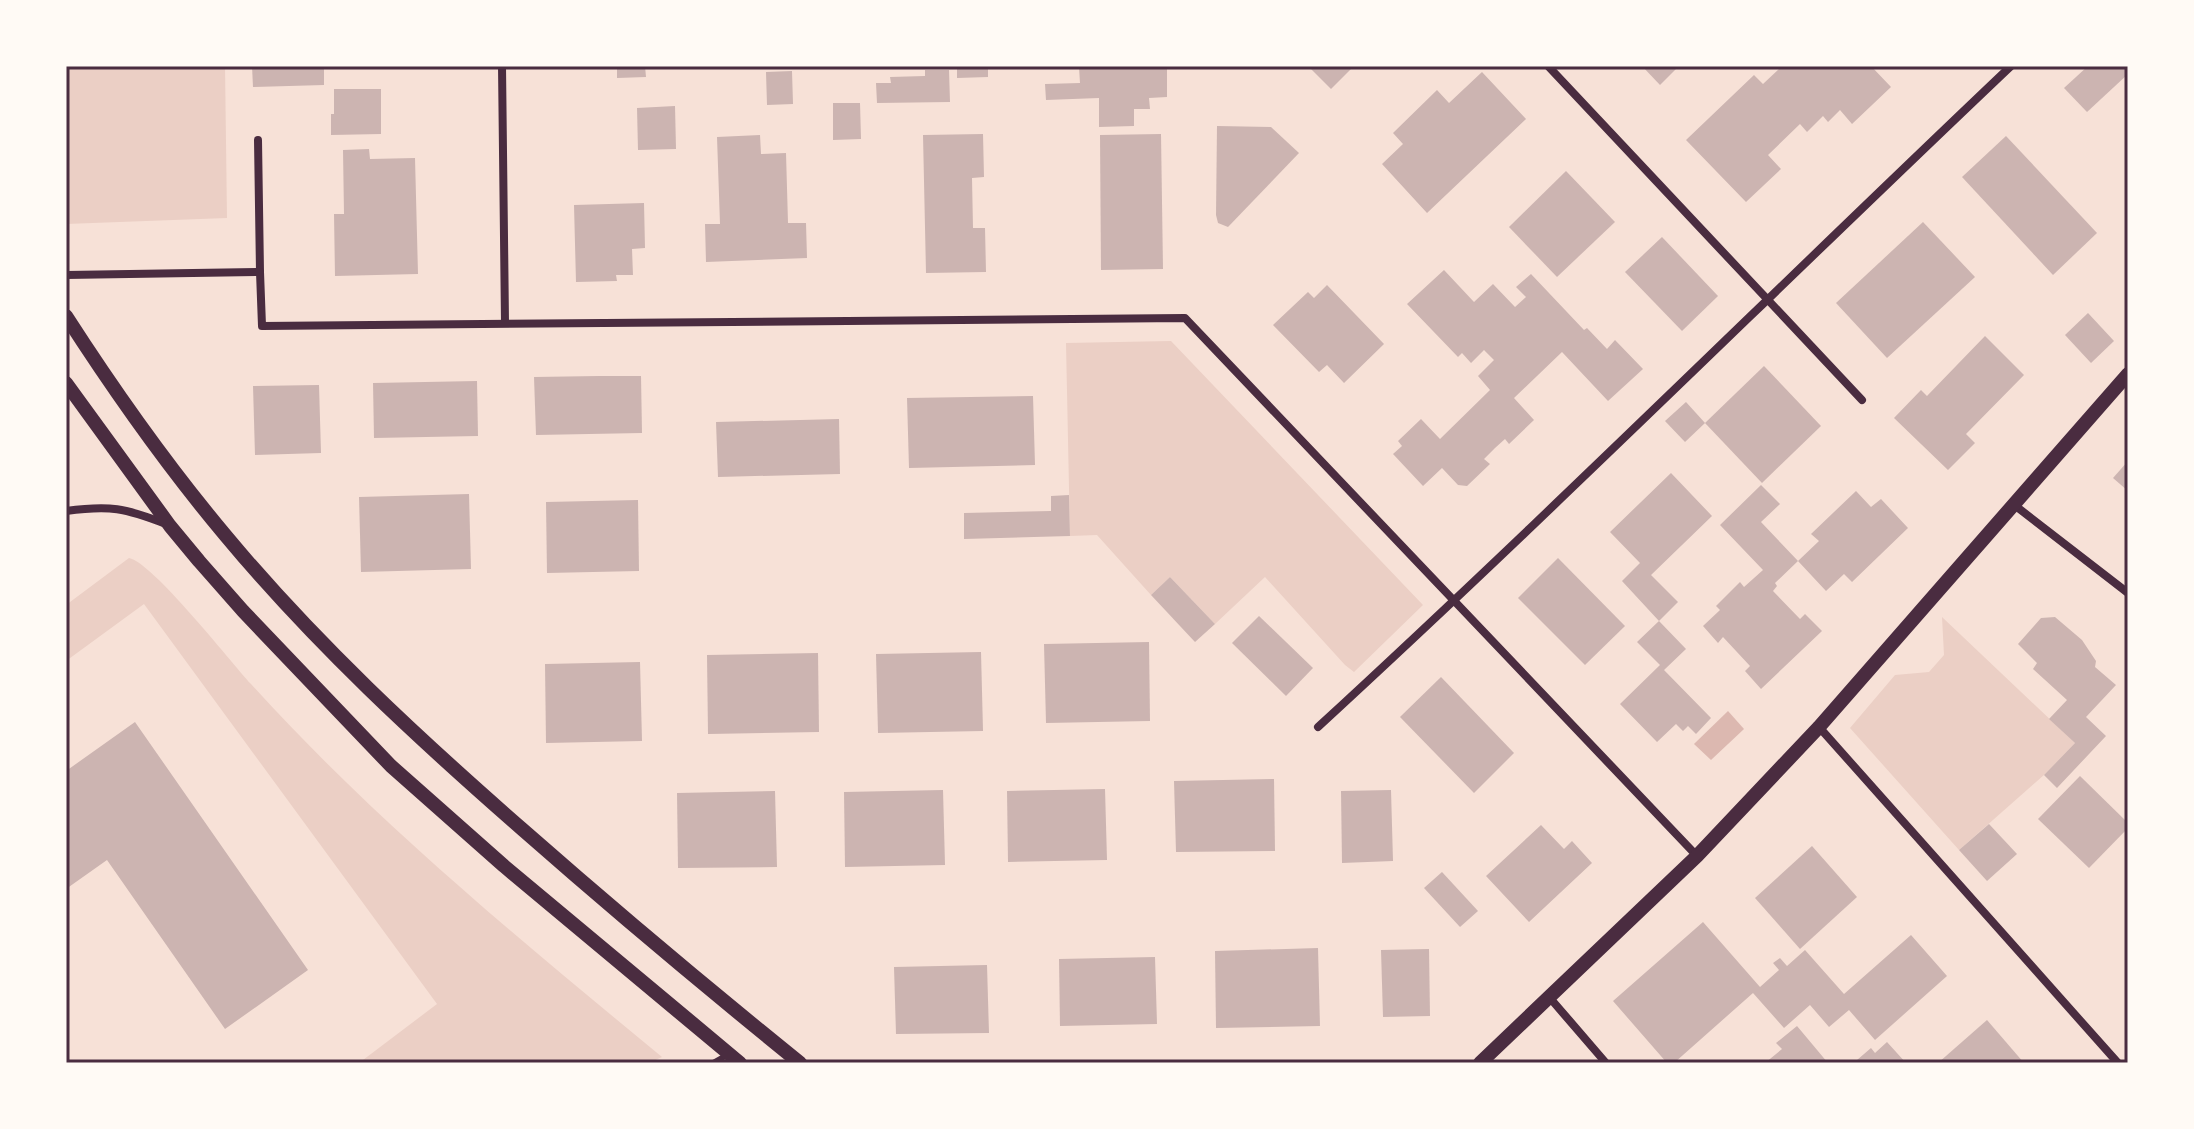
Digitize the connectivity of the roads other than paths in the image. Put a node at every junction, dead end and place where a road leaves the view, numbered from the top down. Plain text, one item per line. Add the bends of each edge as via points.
1 (502, 66) edge
2 (1548, 66) edge
3 (2011, 66) edge
4 (258, 140) dead end
5 (260, 272) junction
6 (66, 275) edge
7 (1766, 299) junction
8 (66, 316) edge
9 (505, 322) junction
10 (2128, 374) edge
11 (66, 383) edge
12 (1862, 400) dead end
13 (2012, 504) junction
14 (66, 511) edge
15 (170, 526) junction
16 (2128, 593) edge
17 (1455, 601) junction
18 (1318, 727) dead end
19 (1819, 727) junction
20 (1697, 856) junction
21 (1550, 998) junction
22 (735, 1059) edge
23 (713, 1063) edge
24 (800, 1063) edge
25 (1480, 1063) edge
26 (1606, 1063) edge
27 (2118, 1063) edge

1 - 9 street
2 - 7 street
3 - 7 street
4 - 5 street
5 - 6 street
5 - 9 street via 262,326
7 - 12 street
7 - 17 street
8 - 24 street via 226,537 289,607 423,742 660,950
9 - 17 street via 1185,318
10 - 13 street
11 - 15 street
13 - 16 street
13 - 19 street
14 - 15 street via 128,509
15 - 22 street via 391,766
17 - 18 street
17 - 20 street
19 - 20 street
19 - 27 street
20 - 21 street
21 - 25 street
21 - 26 street
22 - 23 lane

